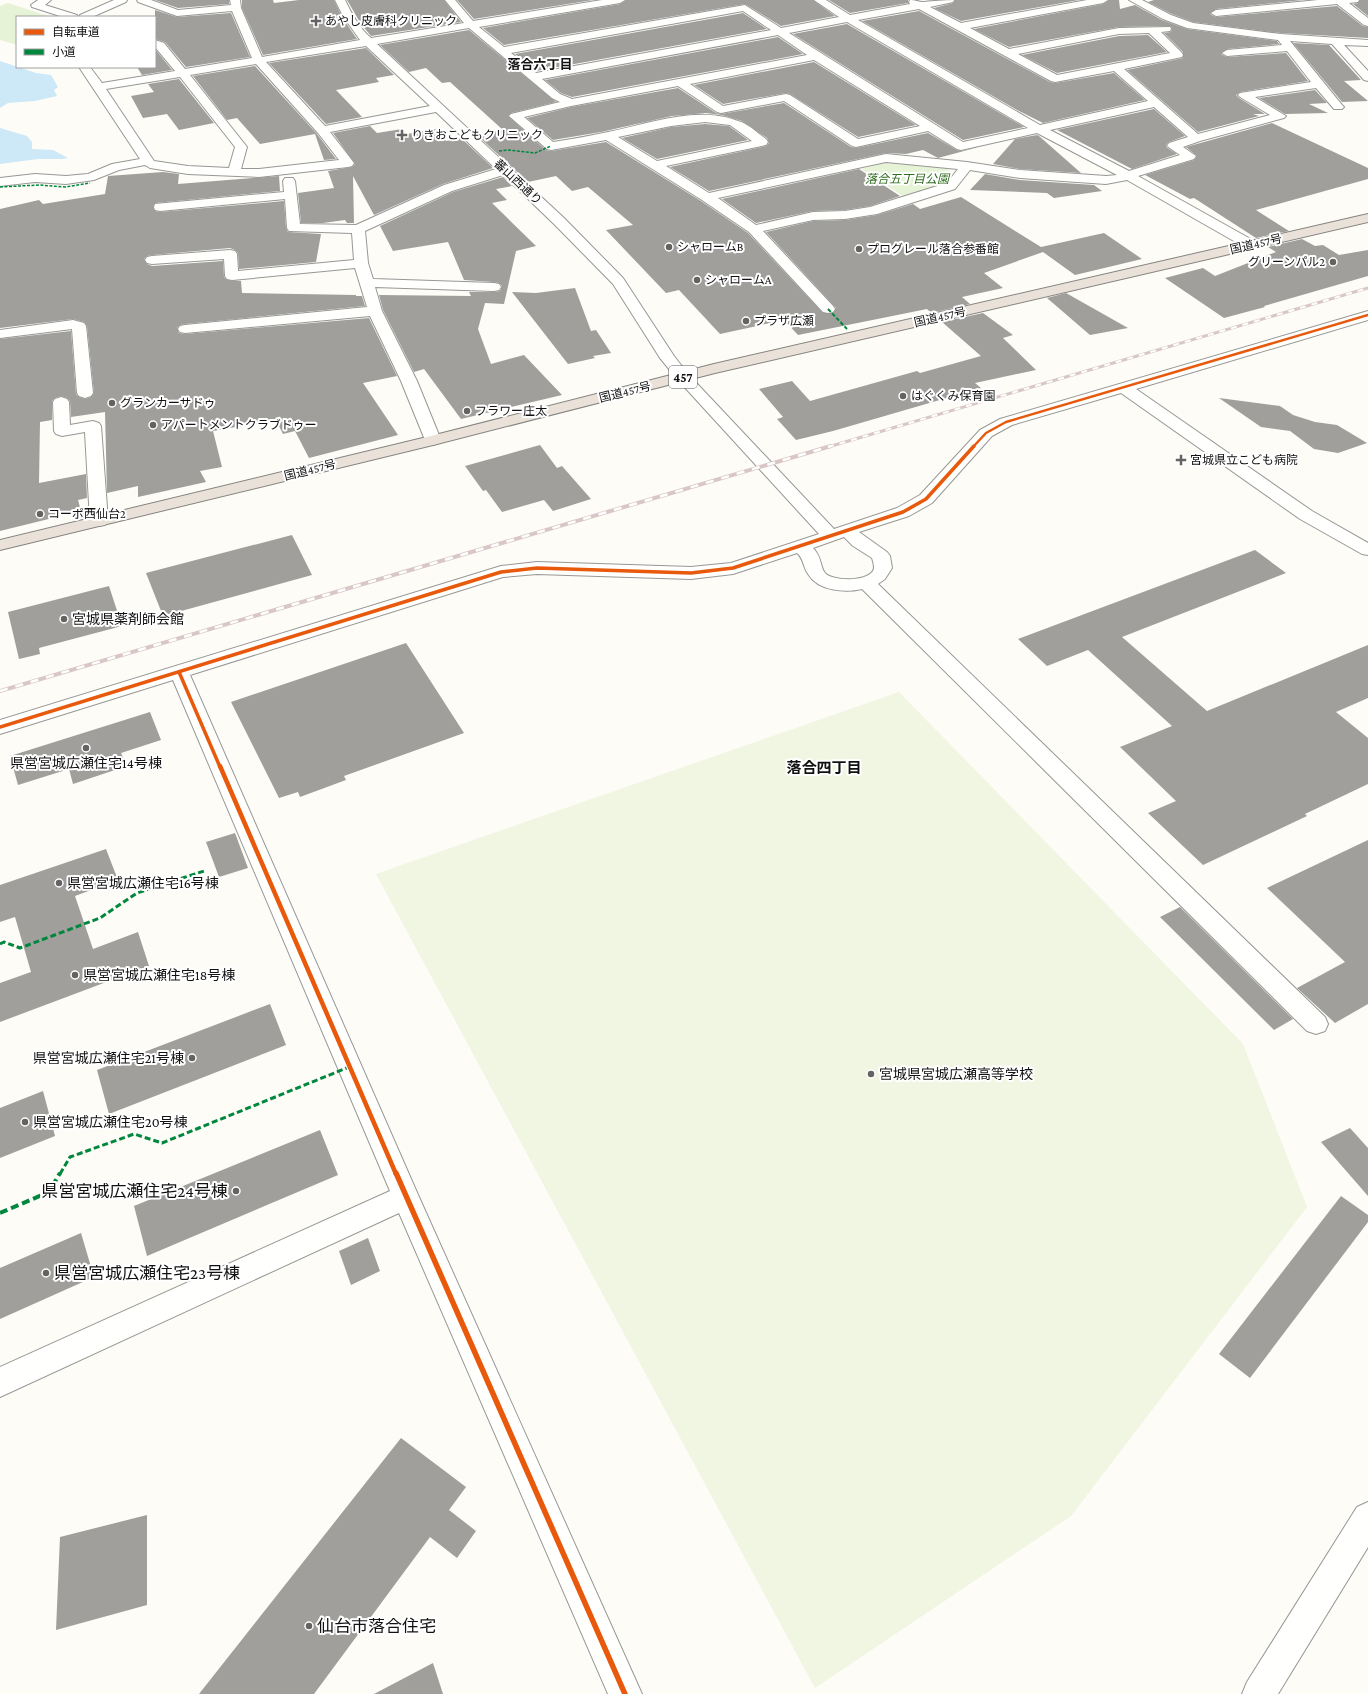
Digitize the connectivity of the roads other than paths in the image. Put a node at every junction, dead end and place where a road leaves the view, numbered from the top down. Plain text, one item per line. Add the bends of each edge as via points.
1 (46, 0) edge
2 (122, 0) edge
3 (142, 0) edge
4 (340, 0) edge
5 (450, 0) edge
6 (620, 0) edge
7 (819, 0) edge
8 (949, 0) edge
9 (1103, 0) edge
10 (1134, 0) edge
11 (1354, 0) edge
12 (1339, 1) junction
13 (914, 2) edge
14 (235, 4) edge
15 (1216, 13) dead end
16 (69, 16) edge
17 (86, 16) edge
18 (849, 20) junction
19 (1368, 23) edge
20 (471, 25) junction
21 (1191, 26) junction
22 (959, 28) junction
23 (1152, 30) junction
24 (779, 32) junction
25 (1281, 37) junction
26 (1336, 41) junction
27 (368, 42) junction
28 (156, 43) edge
29 (1368, 43) edge
30 (1290, 48) junction
31 (502, 51) junction
32 (1006, 53) junction
33 (1227, 53) dead end
34 (816, 56) junction
35 (258, 60) junction
36 (1116, 67) junction
37 (85, 68) edge
38 (183, 73) junction
39 (534, 77) junction
40 (1368, 78) edge
41 (680, 82) junction
42 (1319, 84) junction
43 (99, 88) junction
44 (571, 103) junction
45 (1155, 103) junction
46 (1338, 107) dead end
47 (438, 108) junction
48 (930, 127) junction
49 (1039, 128) junction
50 (322, 130) junction
51 (608, 136) junction
52 (1196, 138) junction
53 (148, 161) junction
54 (656, 165) junction
55 (967, 166) junction
56 (287, 169) junction
57 (505, 170) junction
58 (234, 172) junction
59 (1127, 175) junction
60 (0, 182) edge
61 (290, 195) junction
62 (707, 197) junction
63 (160, 207) dead end
64 (1368, 218) edge
65 (358, 229) junction
66 (754, 229) junction
67 (1251, 245) junction
68 (152, 260) dead end
69 (361, 263) junction
70 (367, 284) junction
71 (494, 287) dead end
72 (828, 309) dead end
73 (375, 311) junction
74 (1368, 315) edge
75 (184, 329) dead end
76 (0, 334) edge
77 (683, 377) junction
78 (1123, 387) junction
79 (85, 393) dead end
80 (61, 402) dead end
81 (433, 440) junction
82 (99, 521) junction
83 (839, 533) junction
84 (0, 545) edge
85 (800, 546) junction
86 (1368, 550) edge
87 (865, 582) junction
88 (179, 672) junction
89 (0, 727) edge
90 (1316, 1024) dead end
91 (406, 1197) junction
92 (0, 1382) edge
93 (1368, 1518) edge
94 (625, 1694) edge
95 (1259, 1694) edge

1 - 16 street via 36,5
2 - 17 street
3 - 14 street via 177,13
4 - 27 street, 蕃山西通り via 348,16
5 - 20 street
6 - 20 street
7 - 18 street
8 - 13 street
9 - 22 street
10 - 21 street
11 - 12 street
12 - 15 street
12 - 19 street
13 - 18 street
13 - 22 street
14 - 35 street
18 - 24 street
18 - 49 street
20 - 27 street
20 - 31 street
21 - 23 street
21 - 25 street
22 - 32 street
23 - 32 street via 1119,31
23 - 36 street via 1178,55
24 - 31 street via 745,8
24 - 34 street
24 - 39 street
25 - 26 street
25 - 30 street
26 - 29 street
26 - 40 street
27 - 35 street
27 - 47 street, 蕃山西通り
28 - 38 street
30 - 33 street
30 - 42 street
31 - 39 street
32 - 36 street via 1055,79
34 - 41 street
34 - 48 street
35 - 38 street
35 - 50 street
36 - 45 street
37 - 43 street
38 - 43 street
38 - 58 street via 242,147
39 - 44 street via 556,96
41 - 44 street
41 - 48 street via 721,110 786,97 856,143
42 - 46 street
42 - 52 street via 1244,95 1280,116
43 - 53 street
44 - 51 street via 515,116 551,146
45 - 49 street
45 - 52 street
47 - 50 street
47 - 57 street, 蕃山西通り
48 - 49 street via 961,146
49 - 59 street
50 - 56 street via 348,163
51 - 54 street
51 - 54 street via 693,118 734,123 762,142
52 - 59 street via 1173,146 1190,156
53 - 58 street via 150,164 188,170
53 - 60 street via 116,167 90,177 66,180 35,178
54 - 62 street
55 - 59 street via 1020,174 1106,180
55 - 62 street via 886,158
55 - 66 street via 951,186 872,211 813,216
56 - 58 street via 259,173
56 - 61 street
57 - 65 street via 448,188
57 - 77 street, 蕃山西通り via 618,280
59 - 67 street
61 - 63 street
61 - 65 street via 294,228
62 - 66 street
64 - 67 highway, 国道457号 / 457
65 - 69 street
66 - 72 street
67 - 77 highway, 国道457号 / 457
68 - 69 street via 230,254 232,276
69 - 70 street
70 - 71 street
70 - 73 street
73 - 75 street
73 - 81 street via 409,381
74 - 78 street
76 - 79 street via 73,324 79,326
77 - 81 highway, 国道457号 / 457
77 - 83 street, 蕃山西通り
78 - 83 street via 1006,422 986,433 926,498 903,512
78 - 86 street via 1306,515
80 - 82 street via 62,431 93,426
81 - 82 highway, 国道457号 / 457
82 - 84 highway, 国道457号 / 457
83 - 85 street
83 - 87 street, 蕃山西通り via 881,556 883,568 878,576
85 - 87 street via 811,557 819,576 832,584 849,586
85 - 88 street via 733,568 691,573 537,568 500,572
87 - 90 street
88 - 89 street
88 - 91 street
91 - 92 street
91 - 94 street
93 - 95 street

